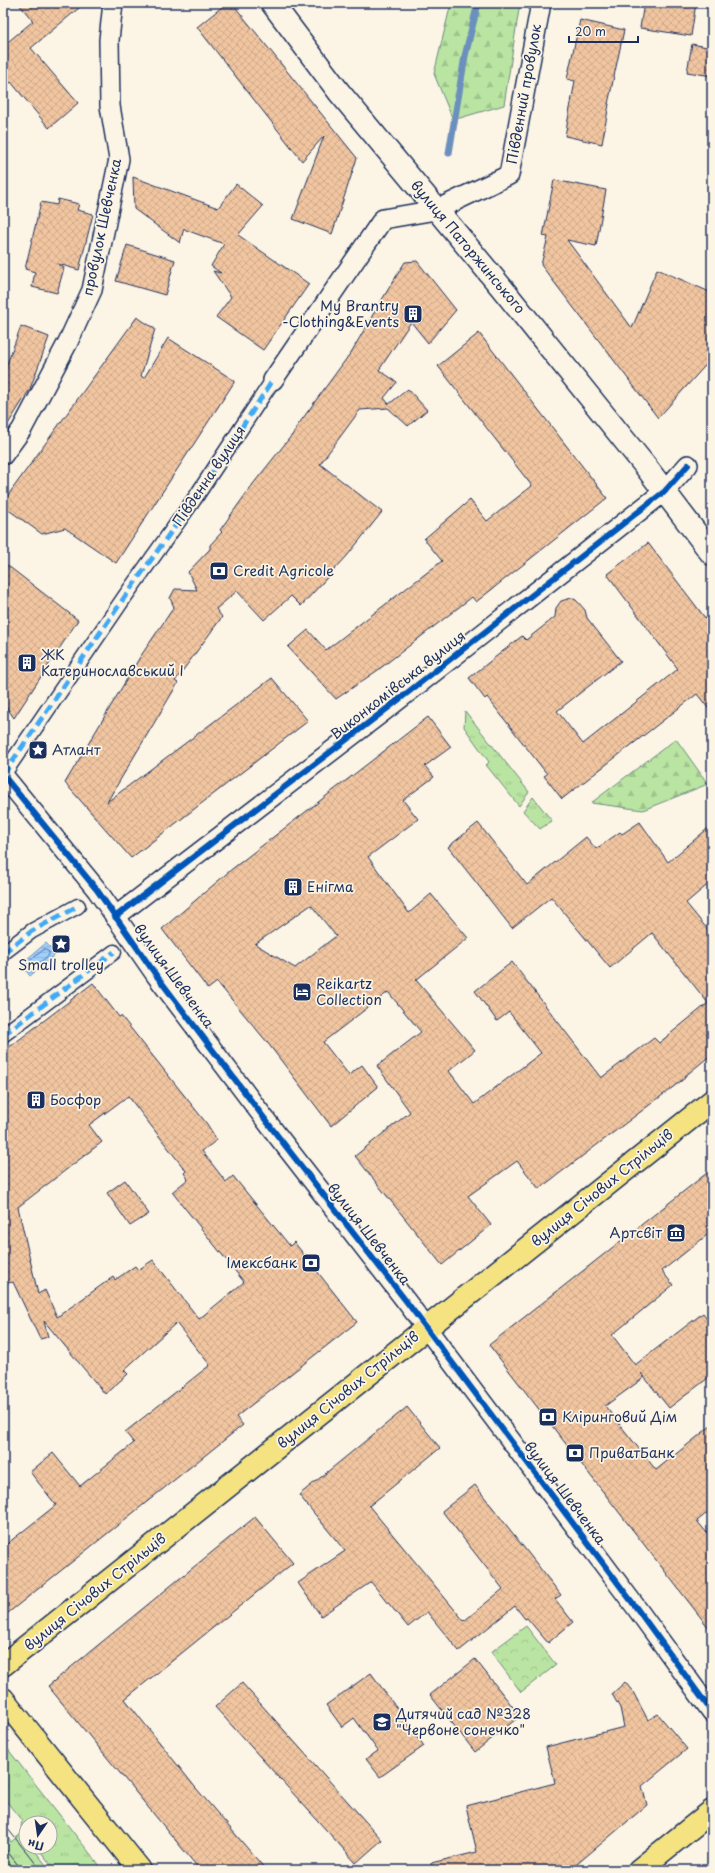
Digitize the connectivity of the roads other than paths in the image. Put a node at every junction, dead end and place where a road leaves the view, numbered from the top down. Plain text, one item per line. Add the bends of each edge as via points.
1 (113, 3) edge
2 (272, 3) edge
3 (541, 3) edge
4 (436, 210) junction
5 (273, 380) joint
6 (3, 455) edge
7 (688, 464) dead end
8 (665, 491) junction
9 (712, 554) edge
10 (3, 775) edge
11 (78, 906) dead end
12 (116, 918) junction
13 (114, 952) dead end
14 (3, 953) edge
15 (3, 1035) edge
16 (712, 1101) edge
17 (426, 1328) junction
18 (3, 1665) edge
19 (3, 1699) edge
20 (712, 1712) edge
21 (712, 1811) edge
22 (140, 1870) edge
23 (639, 1870) edge

1 - 6 street, провулок Шевченка via 109,40 110,106 119,159 92,290 22,429
2 - 4 street, вулиця Паторжинського via 339,92
3 - 4 street, Південний провулок via 509,175
4 - 5 street, Південна вулиця via 383,219
4 - 8 street, вулиця Паторжинського via 501,286
5 - 10 street, Південна вулиця via 195,498
7 - 8 street, Виконкомівська вулиця
8 - 9 street, вулиця Паторжинського
8 - 12 street, Виконкомівська вулиця
10 - 12 street, вулиця Шевченка via 97,890
11 - 14 street via 32,931
12 - 17 street, вулиця Шевченка via 277,1135
13 - 15 street
16 - 17 main road, вулиця Січових Стрільців
17 - 18 main road, вулиця Січових Стрільців
17 - 20 street, вулиця Шевченка
19 - 22 main road
21 - 23 main road

